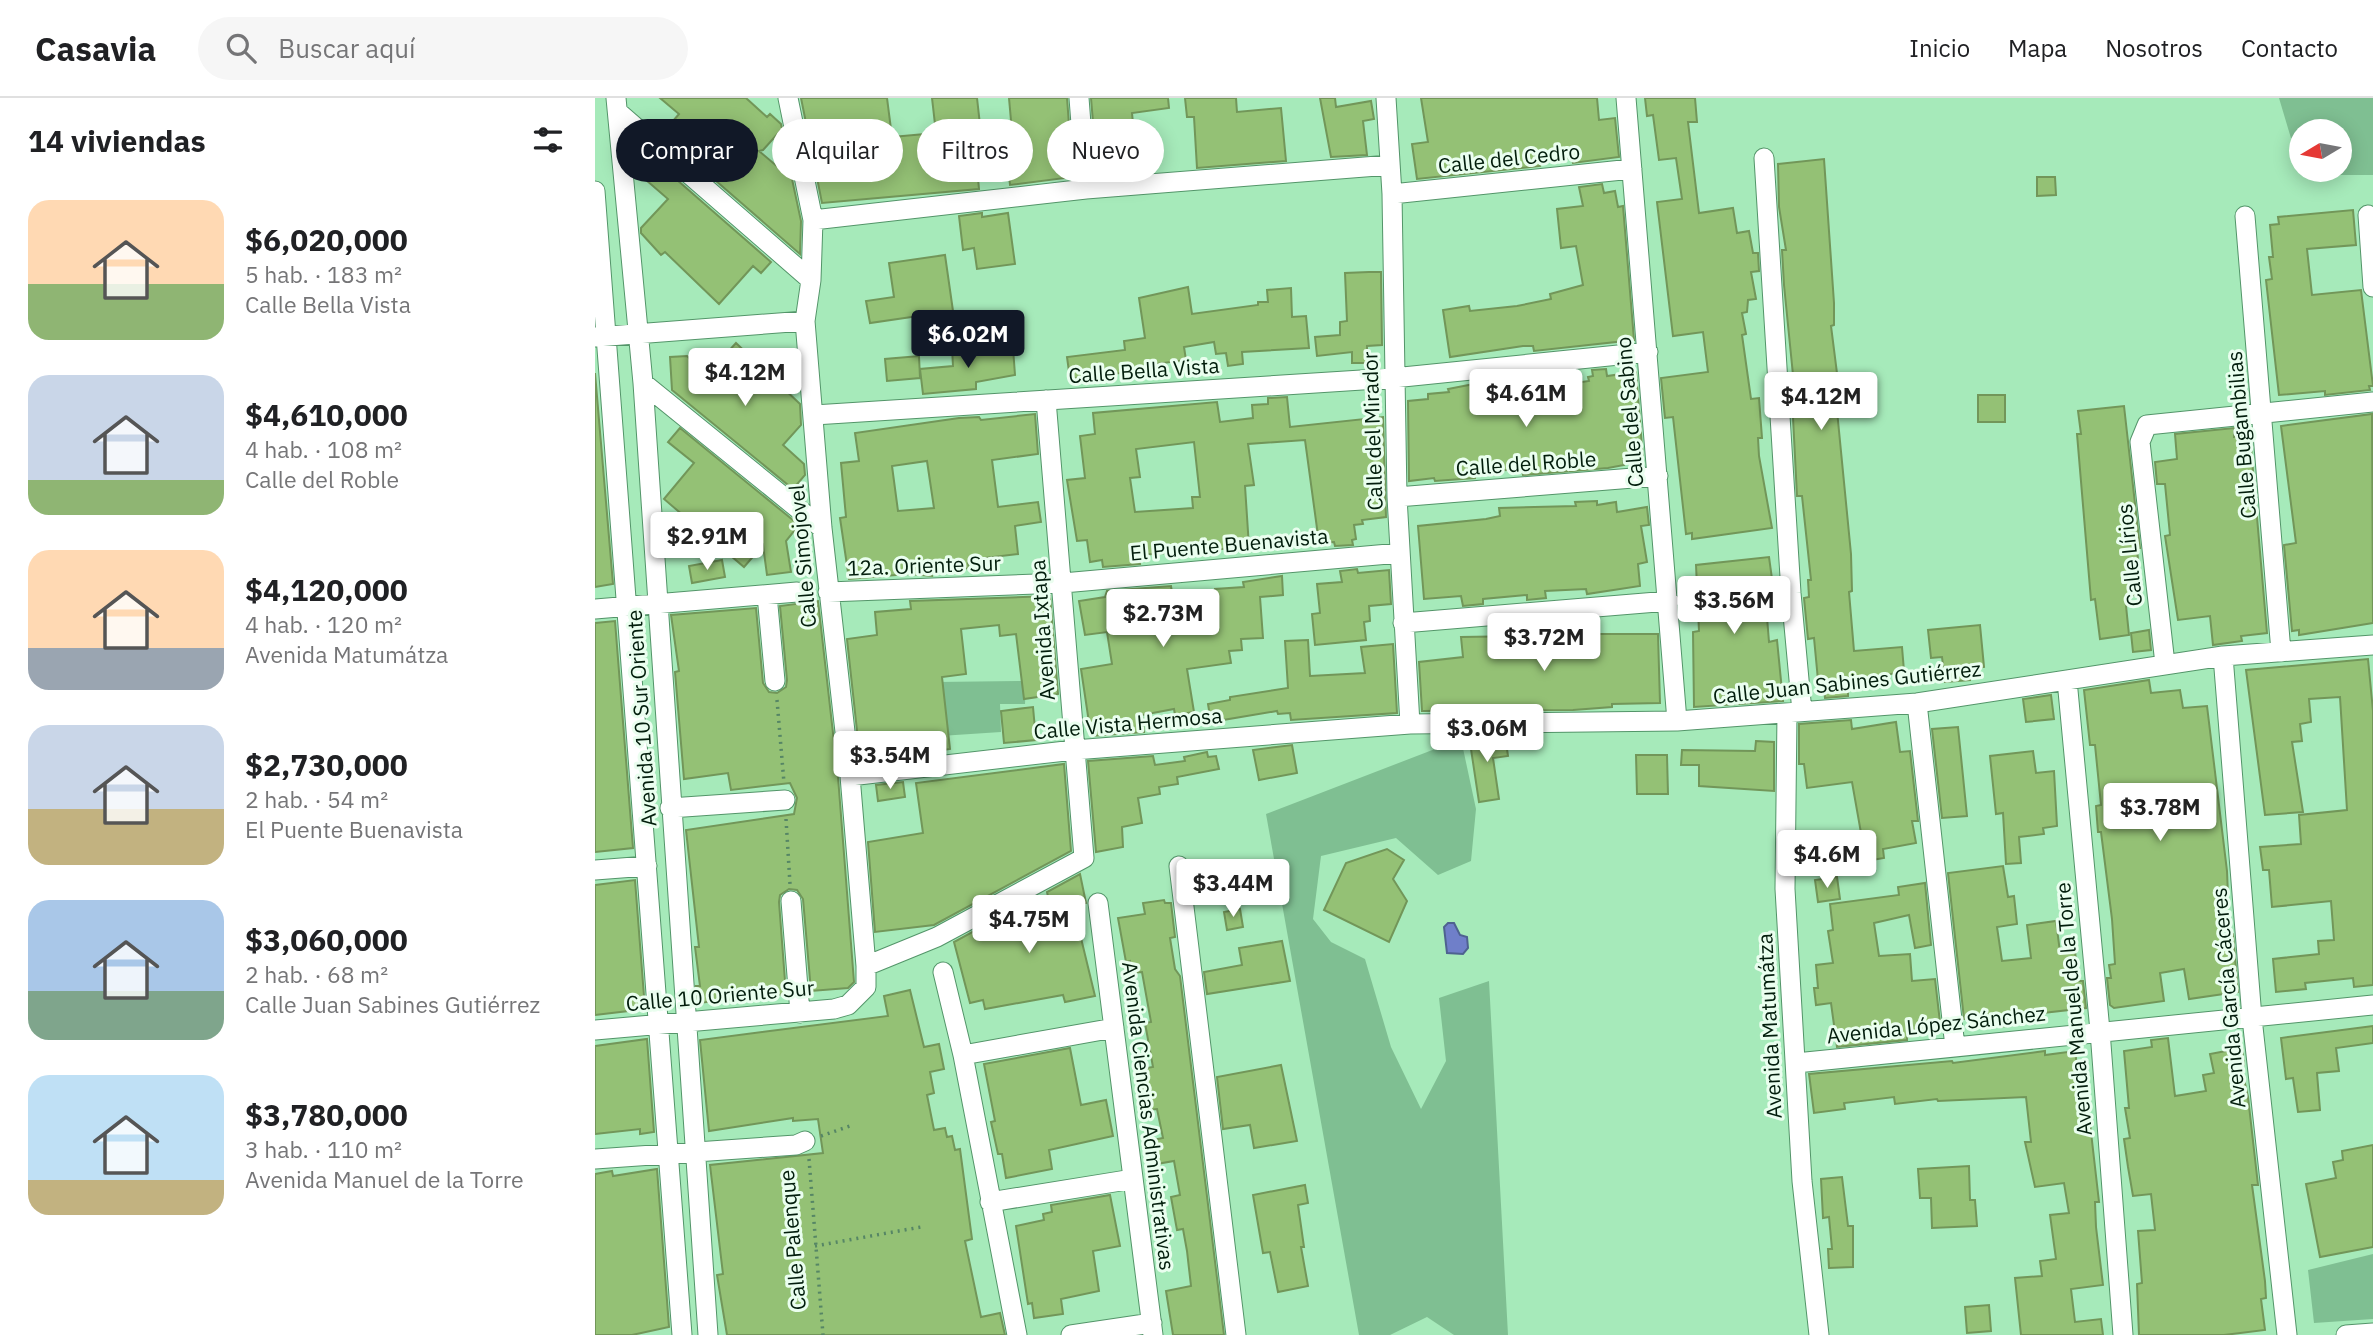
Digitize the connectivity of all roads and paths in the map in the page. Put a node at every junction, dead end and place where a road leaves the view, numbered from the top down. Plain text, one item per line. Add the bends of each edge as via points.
1 (788, 98) edge
2 (1079, 98) edge
3 (1386, 98) edge
4 (1626, 98) edge
5 (617, 106) edge
6 (1764, 158) dead end
7 (1390, 165) junction
8 (1632, 169) junction
9 (1086, 189) junction
10 (595, 191) edge
11 (1392, 194) junction
12 (2368, 215) dead end
13 (2245, 216) dead end
14 (813, 220) junction
15 (811, 280) junction
16 (2373, 287) edge
17 (805, 321) junction
18 (638, 334) junction
19 (601, 337) edge
20 (1648, 352) junction
21 (1393, 378) junction
22 (643, 383) junction
23 (1046, 400) junction
24 (2373, 402) edge
25 (2264, 414) junction
26 (814, 415) junction
27 (1658, 477) junction
28 (1397, 497) junction
29 (822, 528) junction
30 (1400, 553) junction
31 (1063, 583) junction
32 (797, 592) dead end
33 (828, 593) junction
34 (767, 595) junction
35 (1669, 601) junction
36 (657, 604) junction
37 (627, 606) junction
38 (595, 609) edge
39 (1403, 623) junction
40 (2373, 645) edge
41 (2281, 652) junction
42 (2223, 656) junction
43 (2165, 664) junction
44 (2067, 680) junction
45 (775, 681) dead end
46 (1917, 704) junction
47 (1795, 713) junction
48 (1677, 722) junction
49 (1410, 724) junction
50 (1074, 750) junction
51 (850, 776) junction
52 (785, 800) dead end
53 (670, 808) junction
54 (647, 866) junction
55 (1179, 866) dead end
56 (595, 870) edge
57 (791, 901) dead end
58 (1098, 903) dead end
59 (866, 966) junction
60 (943, 972) dead end
61 (848, 1005) joint
62 (2373, 1005) edge
63 (800, 1013) junction
64 (2252, 1018) junction
65 (685, 1021) junction
66 (659, 1025) junction
67 (1114, 1028) junction
68 (595, 1030) edge
69 (2100, 1031) junction
70 (1955, 1048) junction
71 (963, 1055) junction
72 (1796, 1063) junction
73 (850, 1126) dead end
74 (805, 1142) junction
75 (695, 1153) junction
76 (670, 1154) junction
77 (595, 1159) edge
78 (1133, 1179) junction
79 (991, 1202) junction
80 (921, 1227) dead end
81 (815, 1246) junction
82 (1153, 1329) edge
83 (2373, 1333) edge
84 (704, 1334) edge
85 (682, 1335) edge
86 (823, 1335) edge
87 (1017, 1335) edge
88 (1071, 1335) edge
89 (1236, 1335) edge
90 (1819, 1335) edge
91 (2123, 1335) edge
92 (2287, 1335) edge
93 (2346, 1335) edge

1 - 14 street, Calle Simojovel
2 - 9 street
3 - 7 street, Calle del Mirador
4 - 8 street, Calle del Sabino
5 - 15 street
5 - 18 street, Avenida 10 Sur Oriente
6 - 47 street, Avenida Matumátza
7 - 9 street
7 - 11 street, Calle del Mirador
8 - 11 street, Calle del Cedro
8 - 20 street, Calle del Sabino
9 - 14 street
10 - 19 street, Avenida 10 Sur Oriente
11 - 21 street, Calle del Mirador
12 - 16 street
13 - 25 street, Calle Bugambilias
14 - 15 street, Calle Simojovel
15 - 17 street, Calle Simojovel
17 - 18 street
17 - 26 street, Calle Simojovel
18 - 19 street
18 - 22 street, Avenida 10 Sur Oriente
19 - 37 street, Avenida 10 Sur Oriente
20 - 21 street, Calle Bella Vista
20 - 27 street, Calle del Sabino
21 - 23 street, Calle Bella Vista
21 - 28 street, Calle del Mirador
22 - 29 street
22 - 36 street, Avenida 10 Sur Oriente
23 - 26 street, Calle Bella Vista
23 - 31 street, Avenida Ixtapa
24 - 25 street
25 - 41 street, Calle Bugambilias
25 - 43 street, Calle Lírios via 2147,425 2140,442
26 - 29 street, Calle Simojovel
27 - 28 street, Calle del Roble
27 - 35 street, Calle del Sabino
28 - 30 street, Calle del Mirador
29 - 33 street, Calle Simojovel
30 - 31 street, El Puente Buenavista
30 - 39 street, Calle del Mirador
31 - 33 street, 12a. Oriente Sur
31 - 50 street, Avenida Ixtapa
32 - 34 street
33 - 51 street, Calle Simojovel
34 - 36 street
34 - 45 street
35 - 39 street
35 - 48 street, Calle del Sabino
36 - 37 street
36 - 53 street, Avenida 10 Sur Oriente
37 - 38 street
37 - 54 street, Avenida 10 Sur Oriente
39 - 49 street, Calle del Mirador
40 - 41 street, Calle Juan Sabines Gutiérrez
41 - 42 street, Calle Juan Sabines Gutiérrez
42 - 43 street, Calle Juan Sabines Gutiérrez
42 - 64 street, Avenida García Cáceres
43 - 44 street, Calle Juan Sabines Gutiérrez
44 - 46 street, Calle Juan Sabines Gutiérrez
44 - 69 street, Avenida Manuel de la Torre
46 - 47 street, Calle Juan Sabines Gutiérrez
46 - 70 street
47 - 48 street, Calle Juan Sabines Gutiérrez
47 - 72 street, Avenida Matumátza via 1785,889
48 - 49 street, Calle Juan Sabines Gutiérrez
49 - 50 street, Calle Vista Hermosa
50 - 51 street, Calle Vista Hermosa
50 - 59 street, Avenida Ixtapa via 1084,858 937,937
51 - 59 street, Calle Simojovel
52 - 53 street
53 - 65 street, Avenida 10 Sur Oriente
54 - 56 street
54 - 66 street, Avenida 10 Sur Oriente
55 - 89 street
57 - 63 street
58 - 67 street, Avenida Ciencias Administrativas
59 - 61 street, Calle Simojovel via 866,986
60 - 71 street
61 - 63 street, Calle 10 Oriente Sur
62 - 64 street, Avenida López Sánchez
63 - 65 street, Calle 10 Oriente Sur
64 - 69 street, Avenida López Sánchez
64 - 92 street, Avenida García Cáceres
65 - 66 street, Calle 10 Oriente Sur
65 - 75 street, Avenida 10 Sur Oriente
66 - 68 street, Calle 10 Oriente Sur
66 - 76 street, Avenida 10 Sur Oriente
67 - 71 street
67 - 78 street, Avenida Ciencias Administrativas
69 - 70 street, Avenida López Sánchez
69 - 91 street, Avenida Manuel de la Torre
70 - 72 street, Avenida López Sánchez
71 - 79 street
72 - 90 street, Avenida Matumátza via 1802,1181
73 - 74 path
74 - 75 street
74 - 81 path, Calle Palenque via 812,1168
75 - 76 street
75 - 84 street, Avenida 10 Sur Oriente
76 - 77 street
76 - 85 street, Avenida 10 Sur Oriente
78 - 79 street
78 - 82 street, Avenida Ciencias Administrativas
79 - 87 street
80 - 81 path
81 - 86 path, Calle Palenque
82 - 88 street
83 - 93 street

